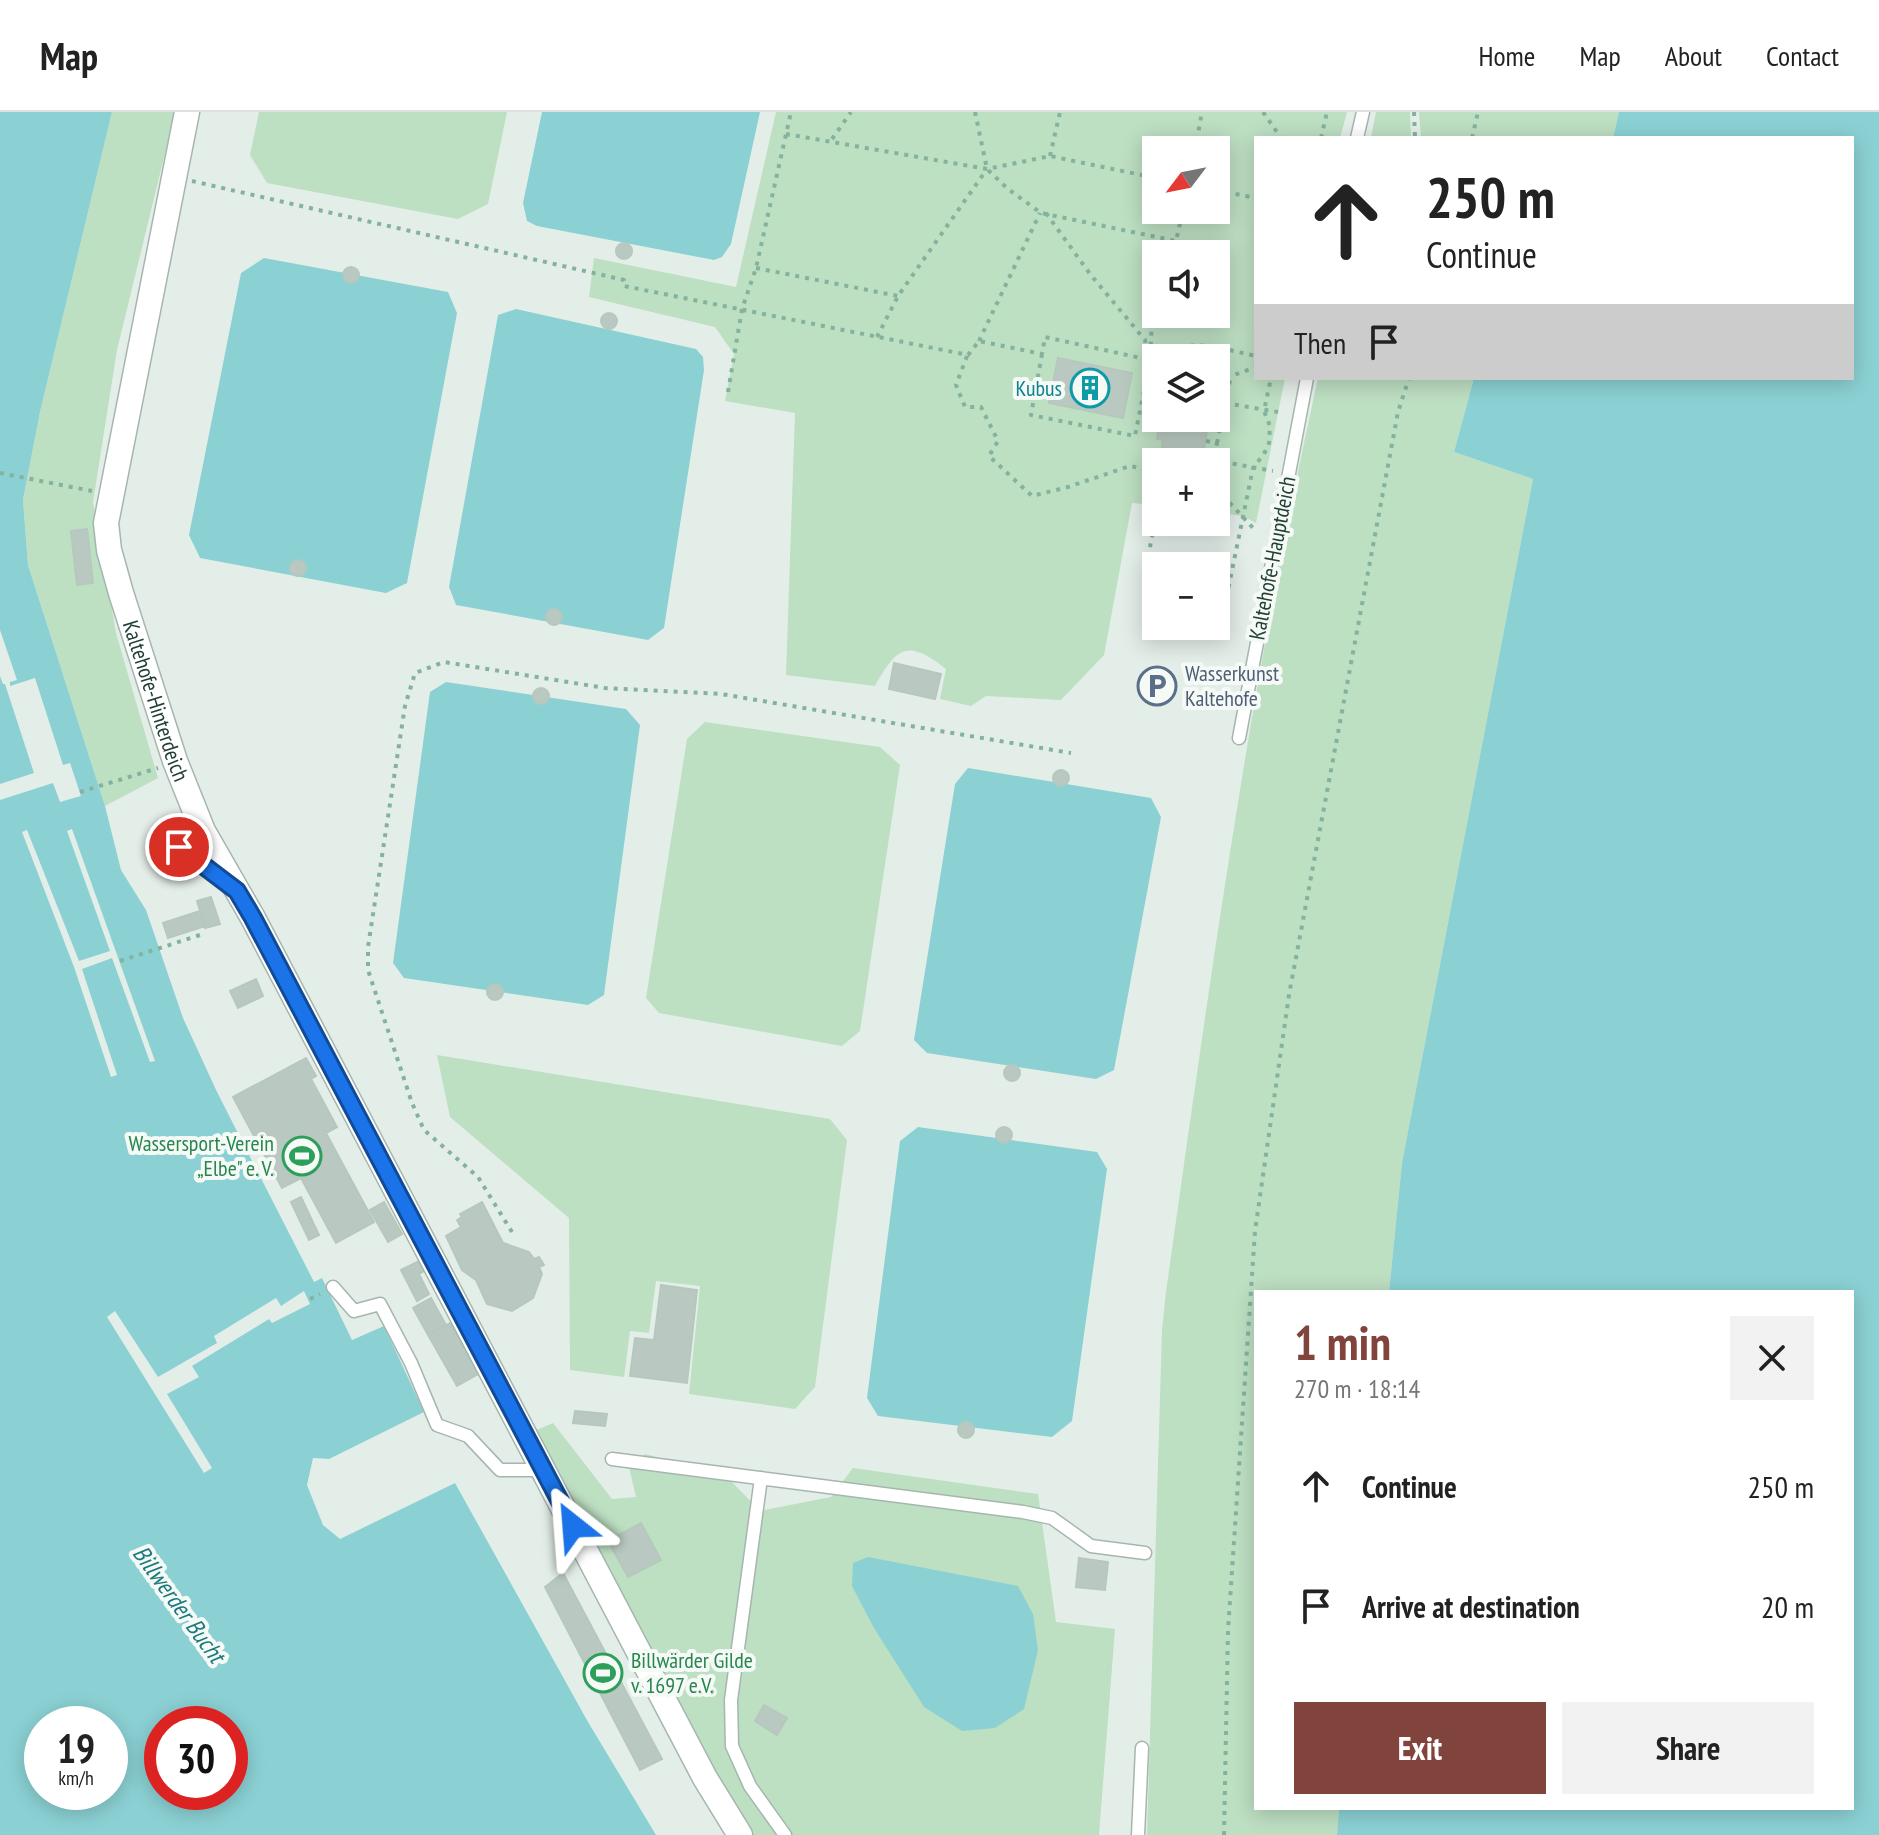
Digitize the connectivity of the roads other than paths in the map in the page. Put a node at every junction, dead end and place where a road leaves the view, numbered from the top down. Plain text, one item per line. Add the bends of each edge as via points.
1 (187, 112) edge
2 (1363, 112) edge
3 (1357, 136) edge
4 (1307, 380) edge
5 (1239, 738) dead end
6 (179, 847) dead end
7 (237, 891) junction
8 (333, 1287) dead end
9 (612, 1459) dead end
10 (543, 1470) junction
11 (761, 1478) junction
12 (1145, 1553) dead end
13 (1142, 1748) dead end
14 (740, 1835) edge
15 (785, 1835) edge
16 (1138, 1835) edge

1 - 7 street, Kaltehofe-Hinterdeich via 106,523 121,593 175,761 203,831
2 - 3 lane
4 - 5 lane, Kaltehofe-Hauptdeich
6 - 7 lane
7 - 10 street, Kaltehofe-Hinterdeich
8 - 10 lane via 354,1311 380,1304 437,1425 468,1436 500,1470
9 - 11 lane
10 - 14 street, Kaltehofe-Hinterdeich
11 - 12 lane via 1023,1512 1052,1518 1091,1546
11 - 15 lane via 731,1700 732,1746 750,1786
13 - 16 lane

